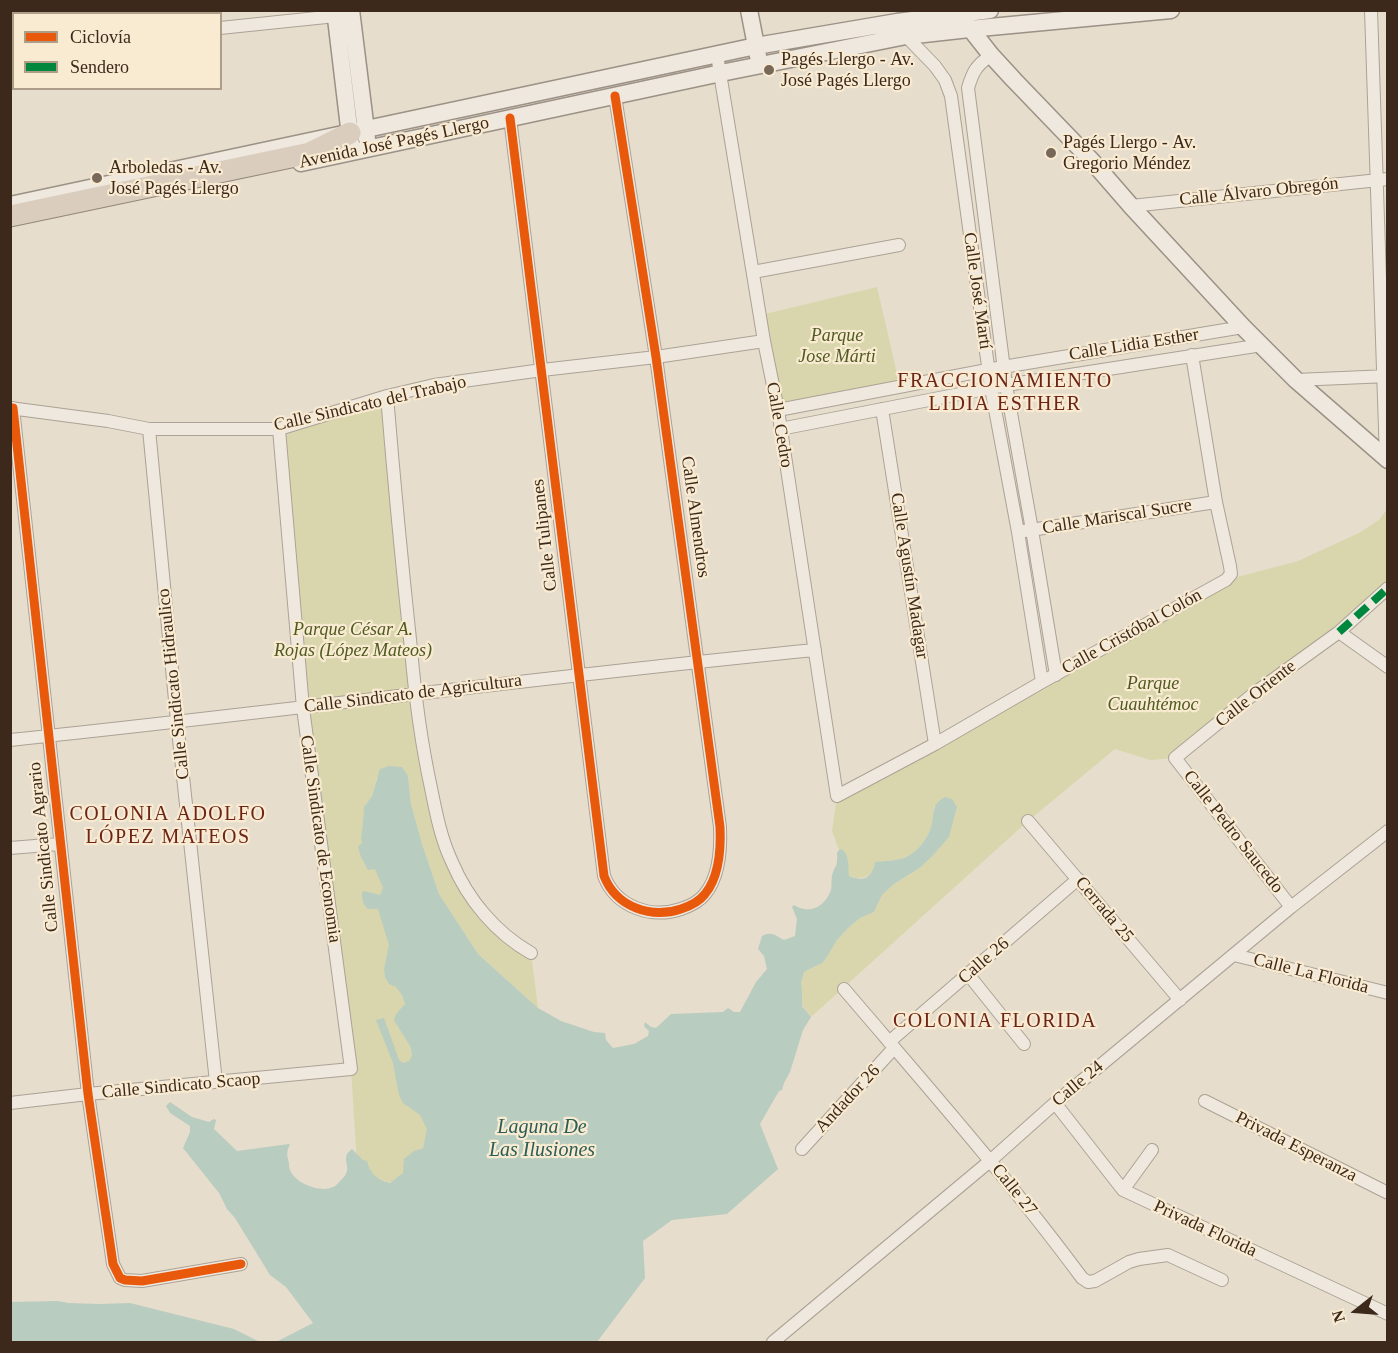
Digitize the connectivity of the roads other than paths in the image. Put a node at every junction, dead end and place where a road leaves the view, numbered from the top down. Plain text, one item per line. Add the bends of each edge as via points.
1 (749, 10) edge
2 (990, 10) edge
3 (1171, 10) edge
4 (1371, 10) edge
5 (340, 12) edge
6 (959, 12) edge
7 (222, 28) edge
8 (901, 29) junction
9 (969, 29) junction
10 (756, 46) junction
11 (717, 55) junction
12 (991, 55) junction
13 (759, 65) junction
14 (721, 73) junction
15 (615, 96) junction
16 (510, 118) junction
17 (359, 141) junction
18 (1382, 180) edge
19 (10, 205) edge
20 (1131, 206) junction
21 (10, 216) edge
22 (10, 225) edge
23 (898, 245) dead end
24 (753, 272) junction
25 (1243, 327) junction
26 (764, 341) junction
27 (1262, 345) junction
28 (1192, 356) junction
29 (656, 357) junction
30 (1003, 367) junction
31 (542, 369) junction
32 (988, 370) junction
33 (1386, 377) edge
34 (1296, 380) junction
35 (1006, 385) junction
36 (991, 388) junction
37 (387, 396) junction
38 (12, 408) edge
39 (882, 409) junction
40 (778, 410) junction
41 (149, 429) junction
42 (279, 429) junction
43 (780, 429) junction
44 (1387, 460) edge
45 (1216, 502) junction
46 (1032, 530) junction
47 (1018, 532) junction
48 (1388, 588) edge
49 (1339, 632) junction
50 (815, 650) junction
51 (698, 661) junction
52 (1388, 667) edge
53 (579, 675) junction
54 (1056, 675) junction
55 (1042, 682) junction
56 (415, 693) junction
57 (303, 708) junction
58 (177, 721) junction
59 (48, 736) junction
60 (10, 740) edge
61 (935, 744) junction
62 (1175, 758) joint
63 (837, 796) joint
64 (1028, 821) dead end
65 (1388, 831) edge
66 (60, 844) junction
67 (10, 848) edge
68 (1078, 879) junction
69 (1291, 907) junction
70 (662, 913) joint
71 (531, 953) dead end
72 (1234, 955) junction
73 (968, 974) junction
74 (844, 989) dead end
75 (1388, 993) edge
76 (1180, 1000) junction
77 (1024, 1044) dead end
78 (892, 1045) junction
79 (351, 1069) joint
80 (216, 1082) junction
81 (88, 1094) junction
82 (1205, 1101) dead end
83 (10, 1103) edge
84 (1055, 1103) junction
85 (802, 1149) dead end
86 (1152, 1150) dead end
87 (990, 1161) junction
88 (1123, 1190) junction
89 (1388, 1193) edge
90 (241, 1264) dead end
91 (1222, 1280) dead end
92 (1388, 1314) edge
93 (773, 1342) edge

1 - 10 main road
2 - 6 main road, Avenida José Pagés Llergo
3 - 9 main road, Avenida José Pagés Llergo
4 - 18 street
5 - 7 street
5 - 17 main road
6 - 8 main road, Avenida José Pagés Llergo
6 - 9 main road
8 - 9 main road, Avenida José Pagés Llergo
8 - 10 main road, Avenida José Pagés Llergo
8 - 13 main road, Avenida José Pagés Llergo
8 - 32 street, Calle José Martí via 935,66 951,96
9 - 12 main road
10 - 11 main road, Avenida José Pagés Llergo
10 - 13 main road
11 - 14 street, Calle Cedro
11 - 17 main road, Avenida José Pagés Llergo
12 - 20 main road
12 - 30 street, Calle José Martí via 973,72 968,88
13 - 14 main road, Avenida José Pagés Llergo
14 - 15 main road, Avenida José Pagés Llergo
14 - 24 street, Calle Cedro
15 - 16 main road, Avenida José Pagés Llergo
15 - 29 street, Calle Almendros
16 - 17 main road, Avenida José Pagés Llergo
16 - 31 street, Calle Tulipanes
17 - 19 main road, Avenida José Pagés Llergo
17 - 21 highway
17 - 22 main road, Avenida José Pagés Llergo
18 - 20 street, Calle Álvaro Obregón
18 - 33 street
20 - 25 main road
23 - 24 street
24 - 26 street, Calle Cedro
25 - 27 main road
25 - 30 street, Calle Lidia Esther
26 - 29 street, Calle Sindicato del Trabajo
26 - 40 street, Calle Cedro
27 - 28 street, Calle Lidia Esther
27 - 34 main road
28 - 35 street, Calle Lidia Esther
28 - 45 street, Calle Cristóbal Colón
29 - 31 street, Calle Sindicato del Trabajo
29 - 51 street, Calle Almendros
30 - 32 street, Calle Lidia Esther
30 - 35 street, Calle José Martí
31 - 37 street, Calle Sindicato del Trabajo
31 - 53 street, Calle Tulipanes
32 - 36 street, Calle José Martí
32 - 40 street, Calle Lidia Esther
33 - 34 street
33 - 44 street
34 - 44 main road
35 - 36 street, Calle Lidia Esther
35 - 46 street, Calle José Martí
36 - 39 street, Calle Lidia Esther
36 - 47 street, Calle José Martí
37 - 42 street, Calle Sindicato del Trabajo
37 - 56 street
38 - 41 street, Calle Sindicato del Trabajo
38 - 59 street, Calle Sindicato Agrario
39 - 43 street, Calle Lidia Esther
39 - 61 street, Calle Agustín Madagar
40 - 43 street, Calle Cedro
41 - 42 street, Calle Sindicato del Trabajo
41 - 58 street, Calle Sindicato Hidraulico
42 - 57 street, Calle Sindicato de Economia
43 - 50 street, Calle Cedro
45 - 46 street, Calle Mariscal Sucre
45 - 54 street, Calle Cristóbal Colón via 1230,566 1231,574 1226,580
46 - 47 street, Calle Mariscal Sucre
46 - 54 street, Calle José Martí
47 - 55 street, Calle José Martí
48 - 49 street, Calle Oriente
49 - 52 street
49 - 62 street, Calle Oriente
50 - 51 street, Calle Sindicato de Agricultura
50 - 63 street, Calle Cedro
51 - 53 street, Calle Sindicato de Agricultura
51 - 70 street, Calle Almendros via 720,827 719,855 704,896 687,907
53 - 56 street, Calle Sindicato de Agricultura
53 - 70 street, Calle Tulipanes via 604,876 610,889 626,904
54 - 55 street, Calle Cristóbal Colón
55 - 61 street, Calle Cristóbal Colón
56 - 57 street, Calle Sindicato de Agricultura
56 - 71 street via 432,796 453,864 486,917
57 - 58 street, Calle Sindicato de Agricultura
57 - 79 street, Calle Sindicato de Economia
58 - 59 street, Calle Sindicato de Agricultura
58 - 80 street, Calle Sindicato Hidraulico
59 - 60 street, Calle Sindicato de Agricultura
59 - 66 street, Calle Sindicato Agrario
61 - 63 street, Calle Cristóbal Colón
62 - 69 street, Calle Pedro Saucedo
64 - 68 street, Cerrada 25
65 - 69 street, Calle 24
66 - 67 street
66 - 81 street, Calle Sindicato Agrario
68 - 73 street, Calle 26
68 - 76 street, Cerrada 25
69 - 72 street, Calle 24
72 - 75 street, Calle La Florida
72 - 76 street, Calle 24
73 - 77 street
73 - 78 street, Calle 26
74 - 78 street, Calle 27
76 - 84 street, Calle 24
78 - 85 street, Andador 26
78 - 87 street, Calle 27
79 - 80 street, Calle Sindicato Scaop
80 - 81 street, Calle Sindicato Scaop
81 - 83 street, Calle Sindicato Scaop
81 - 90 street, Calle Sindicato Agrario via 113,1264 120,1278 142,1281
82 - 89 street, Privada Esperanza
84 - 87 street, Calle 24
84 - 88 street, Privada Florida
86 - 88 street
87 - 91 street, Calle 27 via 1088,1282 1129,1262 1168,1255
87 - 93 street, Calle 24
88 - 92 street, Privada Florida

